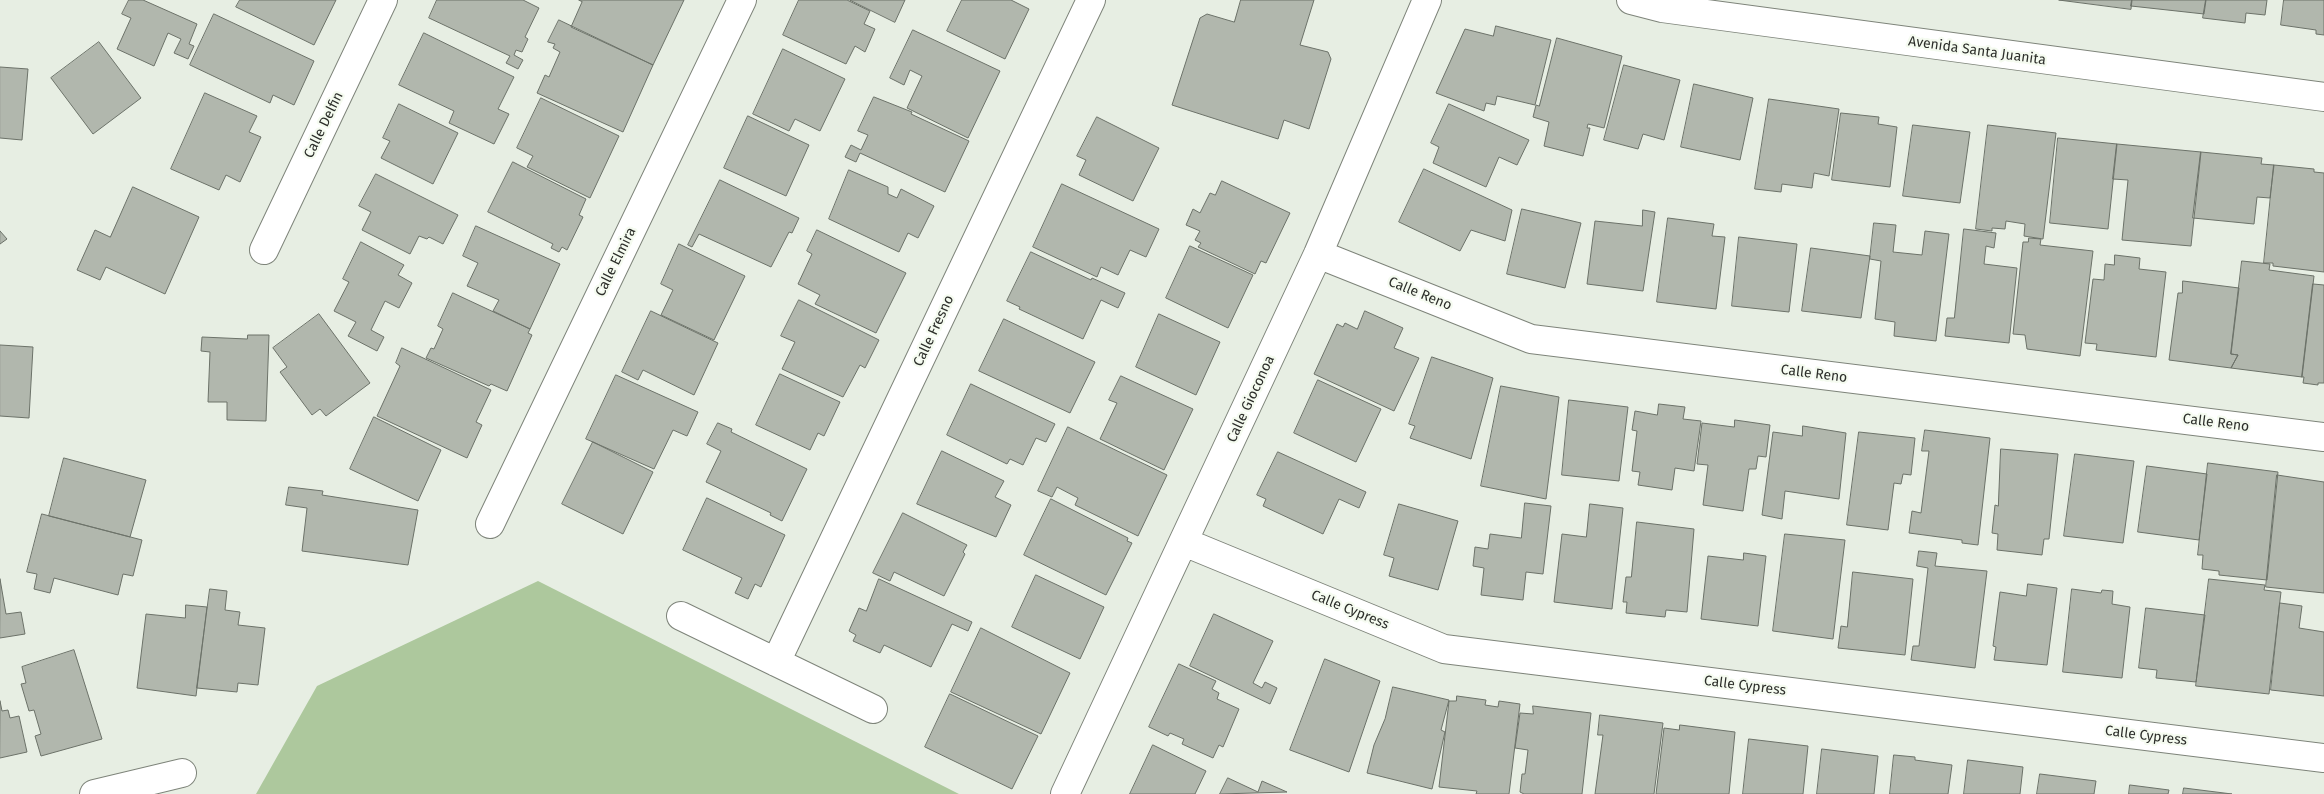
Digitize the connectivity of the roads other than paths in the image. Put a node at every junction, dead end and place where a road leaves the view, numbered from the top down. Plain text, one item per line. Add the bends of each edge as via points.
1 (383, 0) edge
2 (742, 0) edge
3 (1091, 0) edge
4 (1427, 0) edge
5 (1632, 0) edge
6 (1663, 4) edge
7 (2324, 97) edge
8 (264, 250) dead end
9 (1318, 254) junction
10 (2324, 437) edge
11 (490, 524) dead end
12 (1184, 542) junction
13 (681, 616) dead end
14 (776, 662) junction
15 (873, 709) dead end
16 (2324, 758) edge
17 (182, 773) dead end
18 (94, 794) edge
19 (1065, 794) edge

1 - 8 street, Calle Delfin
2 - 11 street, Calle Elmira
3 - 14 street, Calle Fresno
4 - 9 street, Calle Gioconoa
5 - 6 street, Avenida Santa Juanita
6 - 7 street, Avenida Santa Juanita
9 - 10 street, Calle Reno via 1531,339
9 - 12 street, Calle Gioconoa
12 - 16 street, Calle Cypress via 1444,649
12 - 19 street, Calle Gioconoa
13 - 14 street
14 - 15 street
17 - 18 street

